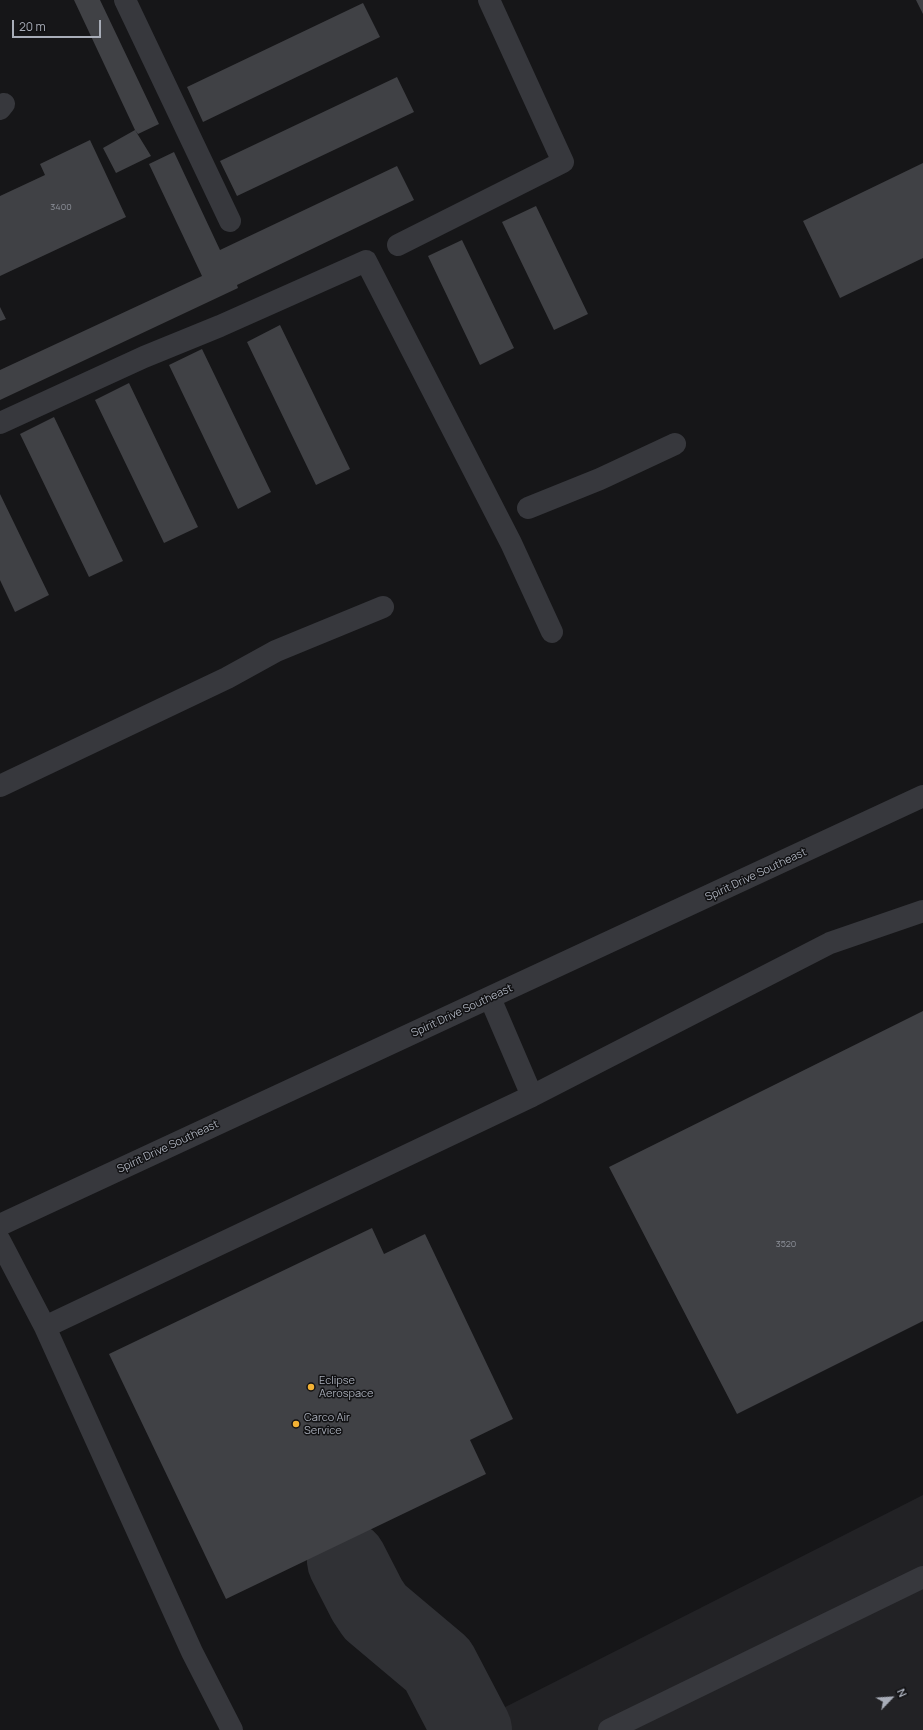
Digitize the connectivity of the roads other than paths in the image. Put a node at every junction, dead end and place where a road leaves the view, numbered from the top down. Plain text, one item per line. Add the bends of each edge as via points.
1 (125, 0) edge
2 (489, 0) edge
3 (230, 221) dead end
4 (398, 245) dead end
5 (0, 423) edge
6 (675, 444) dead end
7 (528, 508) dead end
8 (383, 607) dead end
9 (552, 632) dead end
10 (0, 786) edge
11 (923, 796) edge
12 (923, 911) edge
13 (490, 998) junction
14 (532, 1096) junction
15 (0, 1225) edge
16 (0, 1241) edge
17 (46, 1327) junction
18 (923, 1577) edge
19 (232, 1730) edge
20 (609, 1730) edge

1 - 3 street
2 - 4 street via 563,162
5 - 9 street via 144,357 366,261 511,544
6 - 7 street via 600,479
8 - 10 street via 276,651 227,678
11 - 13 street, Spirit Drive Southeast
12 - 14 street via 830,943
13 - 14 street
13 - 15 street, Spirit Drive Southeast
14 - 17 street
16 - 17 street
17 - 19 street via 192,1652
18 - 20 street

